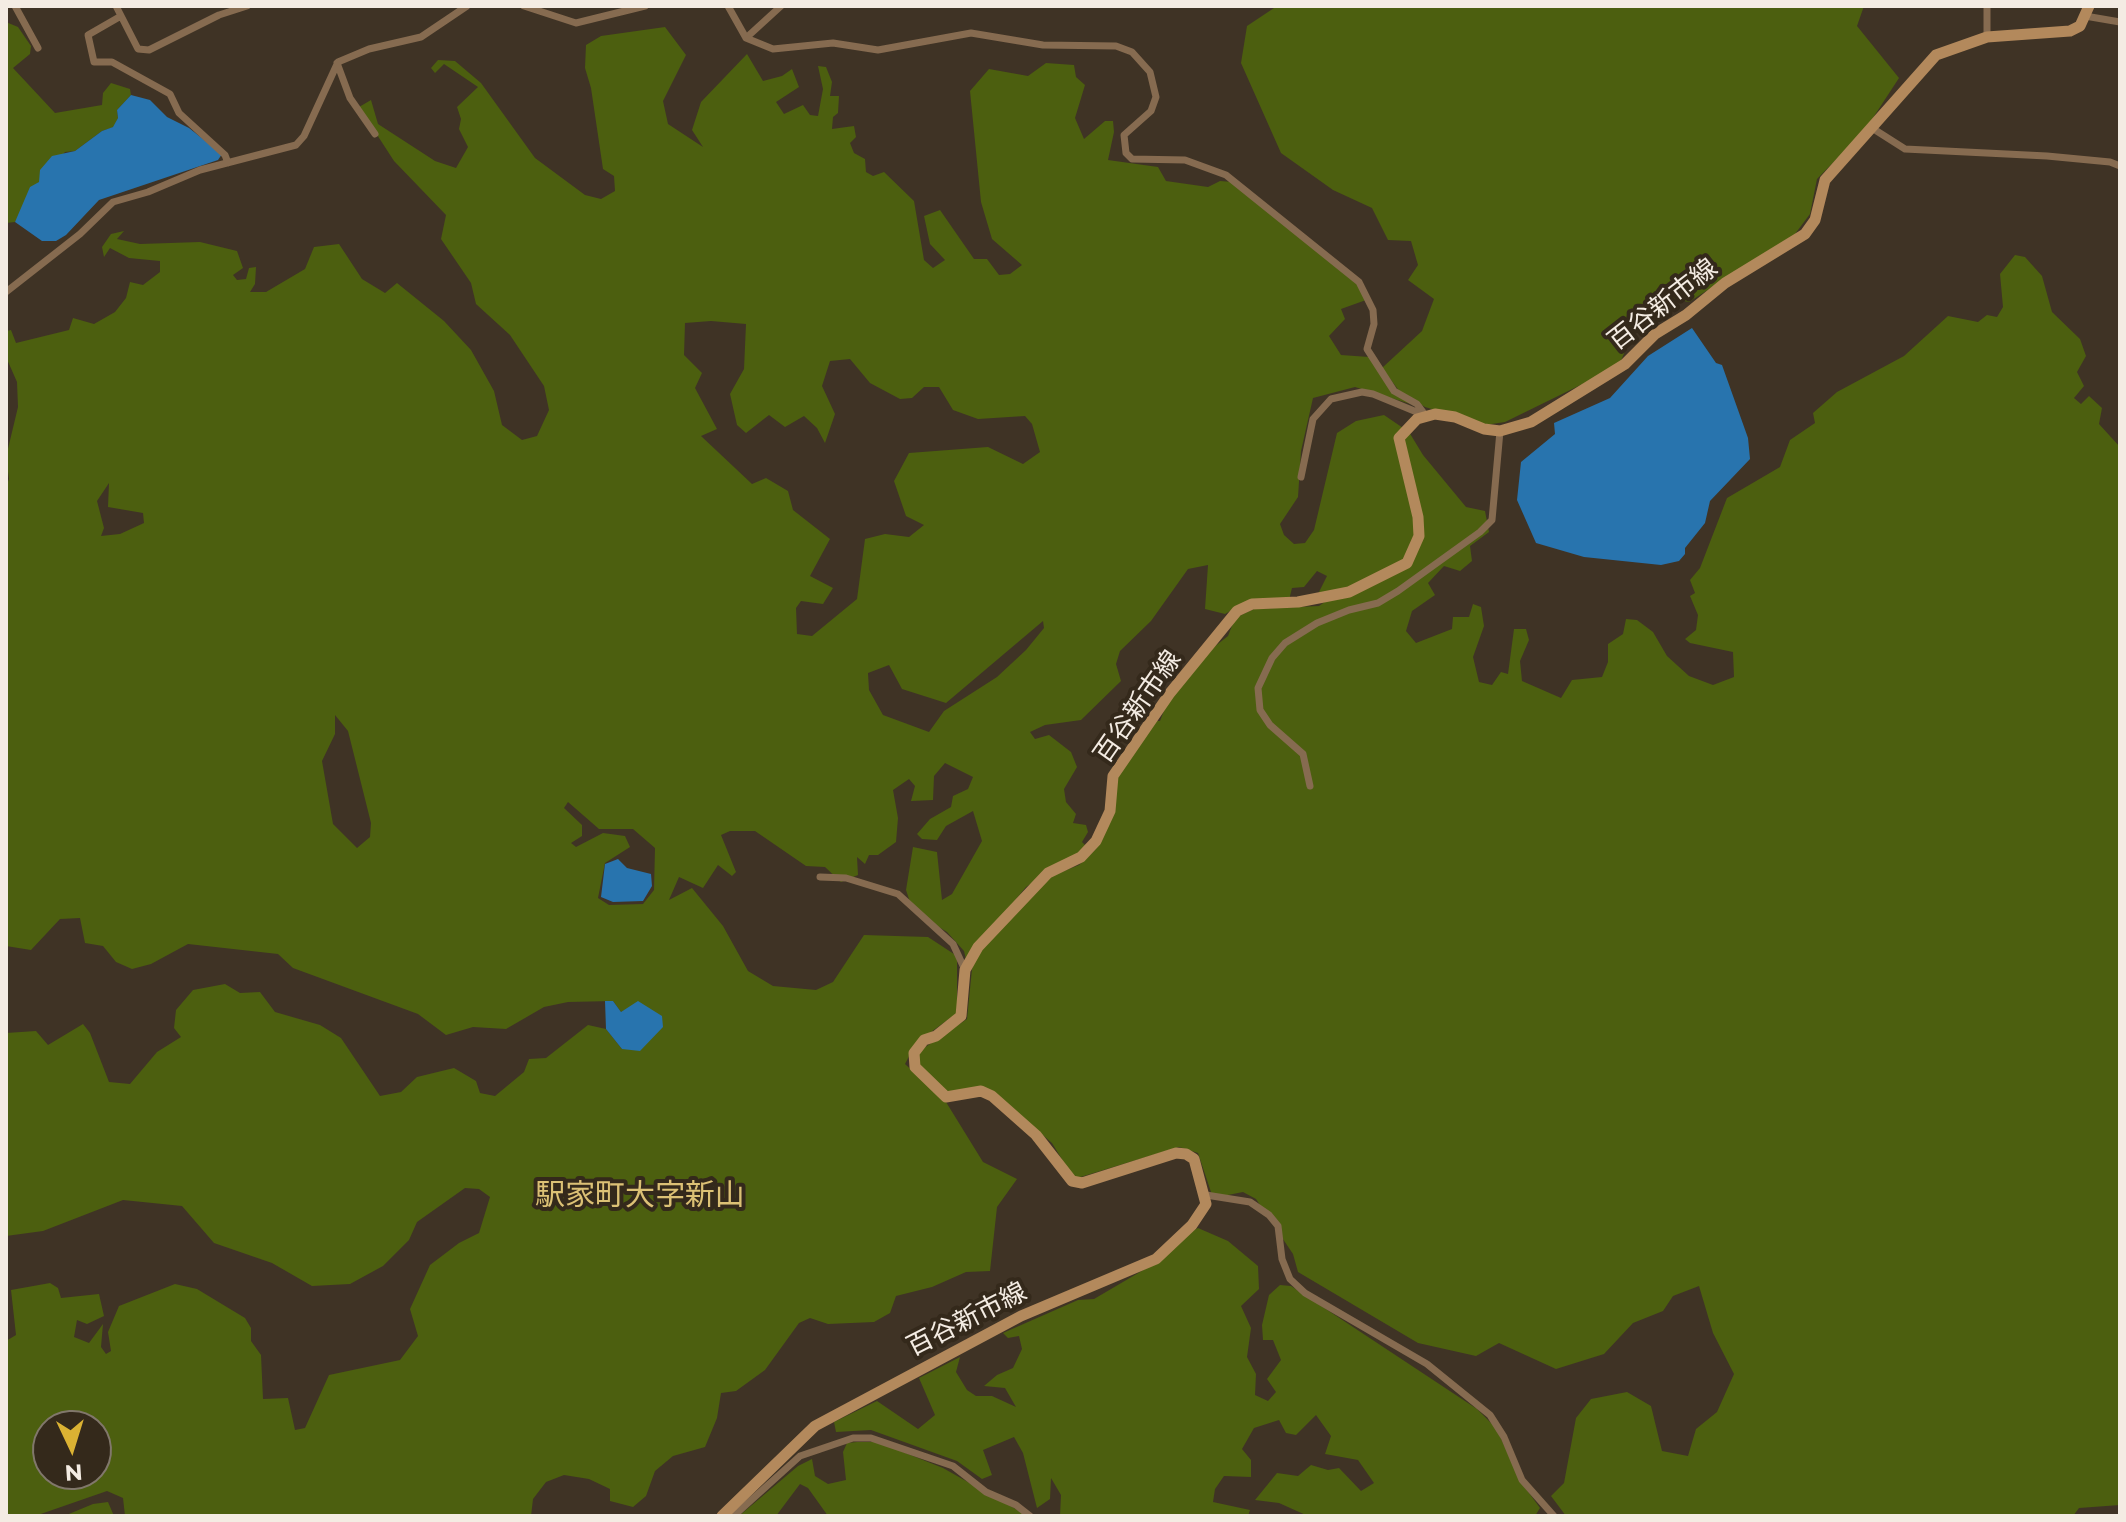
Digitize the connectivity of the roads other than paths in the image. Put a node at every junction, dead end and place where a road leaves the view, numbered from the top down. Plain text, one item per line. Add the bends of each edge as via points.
1 (15, 6) edge
2 (247, 6) edge
3 (467, 6) edge
4 (524, 6) edge
5 (645, 6) edge
6 (728, 6) edge
7 (781, 6) edge
8 (1987, 6) edge
9 (119, 9) edge
10 (2087, 11) edge
11 (2120, 22) edge
12 (1987, 37) junction
13 (746, 38) junction
14 (38, 48) dead end
15 (337, 63) junction
16 (1872, 128) junction
17 (375, 134) dead end
18 (228, 163) junction
19 (2120, 166) edge
20 (6, 292) edge
21 (1426, 416) junction
22 (1500, 431) junction
23 (1301, 477) dead end
24 (1310, 786) dead end
25 (820, 877) dead end
26 (965, 970) junction
27 (1206, 1195) junction
28 (724, 1514) edge
29 (1030, 1516) edge
30 (1554, 1516) edge

1 - 14 street
2 - 9 street via 149,50 138,49
3 - 15 street via 421,37
4 - 5 street via 576,23
6 - 13 street
7 - 13 street
8 - 12 street
9 - 18 street via 88,35 94,62 112,62 170,94 179,113
10 - 11 street
10 - 12 main road, 百谷新市線 via 2080,26 2070,31
12 - 16 main road, 百谷新市線 via 1936,55
13 - 21 street via 773,49 833,43 878,50 971,33 1043,45 1116,46 1132,52 1150,72 1156,97 1151,111 1124,135 1126,153 1132,159 1185,160 1226,175 1359,282 1373,310 1367,349 1394,391
15 - 17 street via 350,98
15 - 18 street via 296,145
16 - 19 street via 1905,149 2047,156
16 - 22 main road, 百谷新市線 via 1825,180 1815,220 1805,234 1725,283 1655,334 1625,364 1531,422
18 - 20 street via 113,202
21 - 22 main road via 1455,417
21 - 23 street via 1362,392 1331,399 1313,419
21 - 26 main road, 百谷新市線 via 1399,438 1418,517 1419,536 1407,563 1349,592 1252,604 1237,611 1170,693 1113,776 1110,811 1096,841 1026,894 978,947
22 - 24 street via 1492,520 1480,532 1398,591 1317,623 1272,658 1258,688 1260,710 1303,754
25 - 26 street via 846,878 898,894 953,944
26 - 27 main road, 百谷新市線 via 961,1016 924,1040 914,1053 915,1067 946,1097 981,1091 992,1096 1036,1135 1072,1181 1082,1183 1186,1154 1194,1159
27 - 28 main road, 百谷新市線 via 1192,1225 1156,1259 1021,1316 815,1426
27 - 30 street via 1250,1202 1269,1215 1278,1226 1290,1279 1305,1293 1427,1364 1490,1415 1522,1480
28 - 29 street via 737,1513 800,1456 853,1438 871,1438 953,1466

